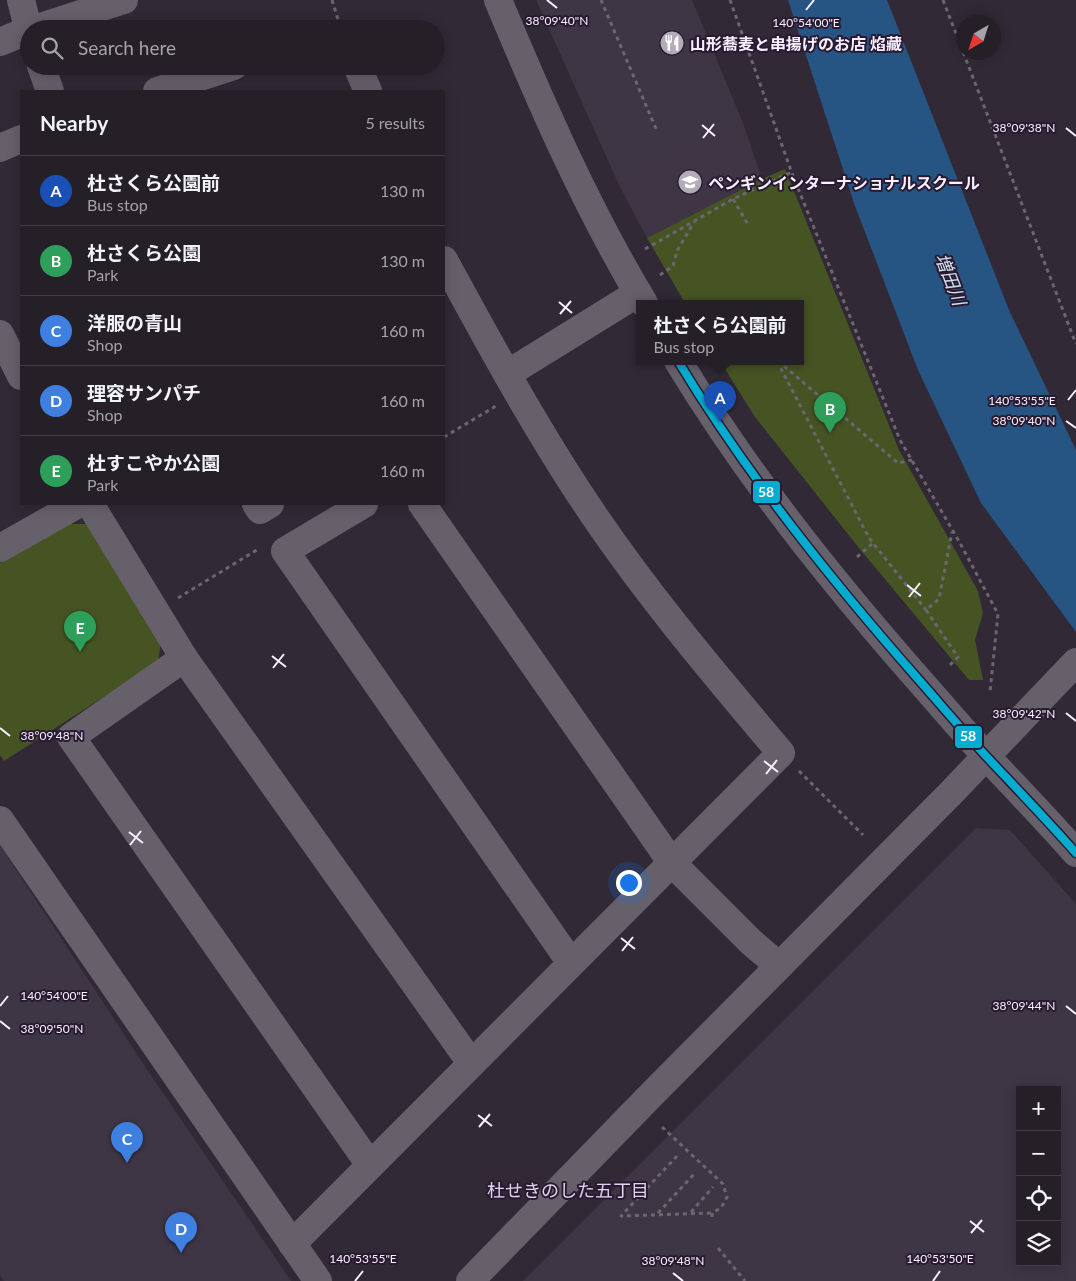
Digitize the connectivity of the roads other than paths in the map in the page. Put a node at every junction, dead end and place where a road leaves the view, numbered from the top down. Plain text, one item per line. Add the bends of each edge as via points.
1 (21, 0) edge
2 (124, 0) edge
3 (498, 0) edge
4 (26, 20) edge
5 (62, 20) edge
6 (20, 34) edge
7 (0, 42) edge
8 (44, 75) edge
9 (217, 75) edge
10 (361, 75) edge
11 (198, 85) edge
12 (50, 90) edge
13 (164, 90) edge
14 (368, 90) edge
15 (20, 139) edge
16 (0, 148) edge
17 (445, 262) edge
18 (641, 298) edge
19 (636, 301) edge
20 (0, 334) edge
21 (681, 365) edge
22 (20, 374) edge
23 (512, 383) junction
24 (76, 505) edge
25 (91, 505) edge
26 (257, 505) edge
27 (268, 505) edge
28 (362, 505) edge
29 (423, 505) edge
30 (0, 548) edge
31 (184, 658) junction
32 (1068, 670) edge
33 (986, 756) junction
34 (0, 820) edge
35 (1076, 853) edge
36 (672, 863) junction
37 (571, 963) junction
38 (779, 966) junction
39 (471, 1064) junction
40 (370, 1164) junction
41 (292, 1244) junction
42 (318, 1281) edge
43 (470, 1281) edge

1 - 4 street
2 - 5 street
3 - 18 street via 581,187
6 - 7 street
8 - 12 street
9 - 11 street
10 - 14 street
11 - 13 street
15 - 16 street
17 - 23 street
19 - 23 street
20 - 22 street
21 - 33 street via 748,467 807,545
23 - 36 street via 578,493 633,571 691,647 781,753
24 - 30 street
25 - 31 street
26 - 27 street via 260,510
28 - 37 street via 285,551
29 - 36 street
31 - 39 street
31 - 40 street via 71,736
32 - 33 street
33 - 35 street
33 - 38 street
34 - 41 street
36 - 37 street
36 - 38 street
37 - 39 street
38 - 43 street
39 - 40 street
40 - 41 street
41 - 42 street

